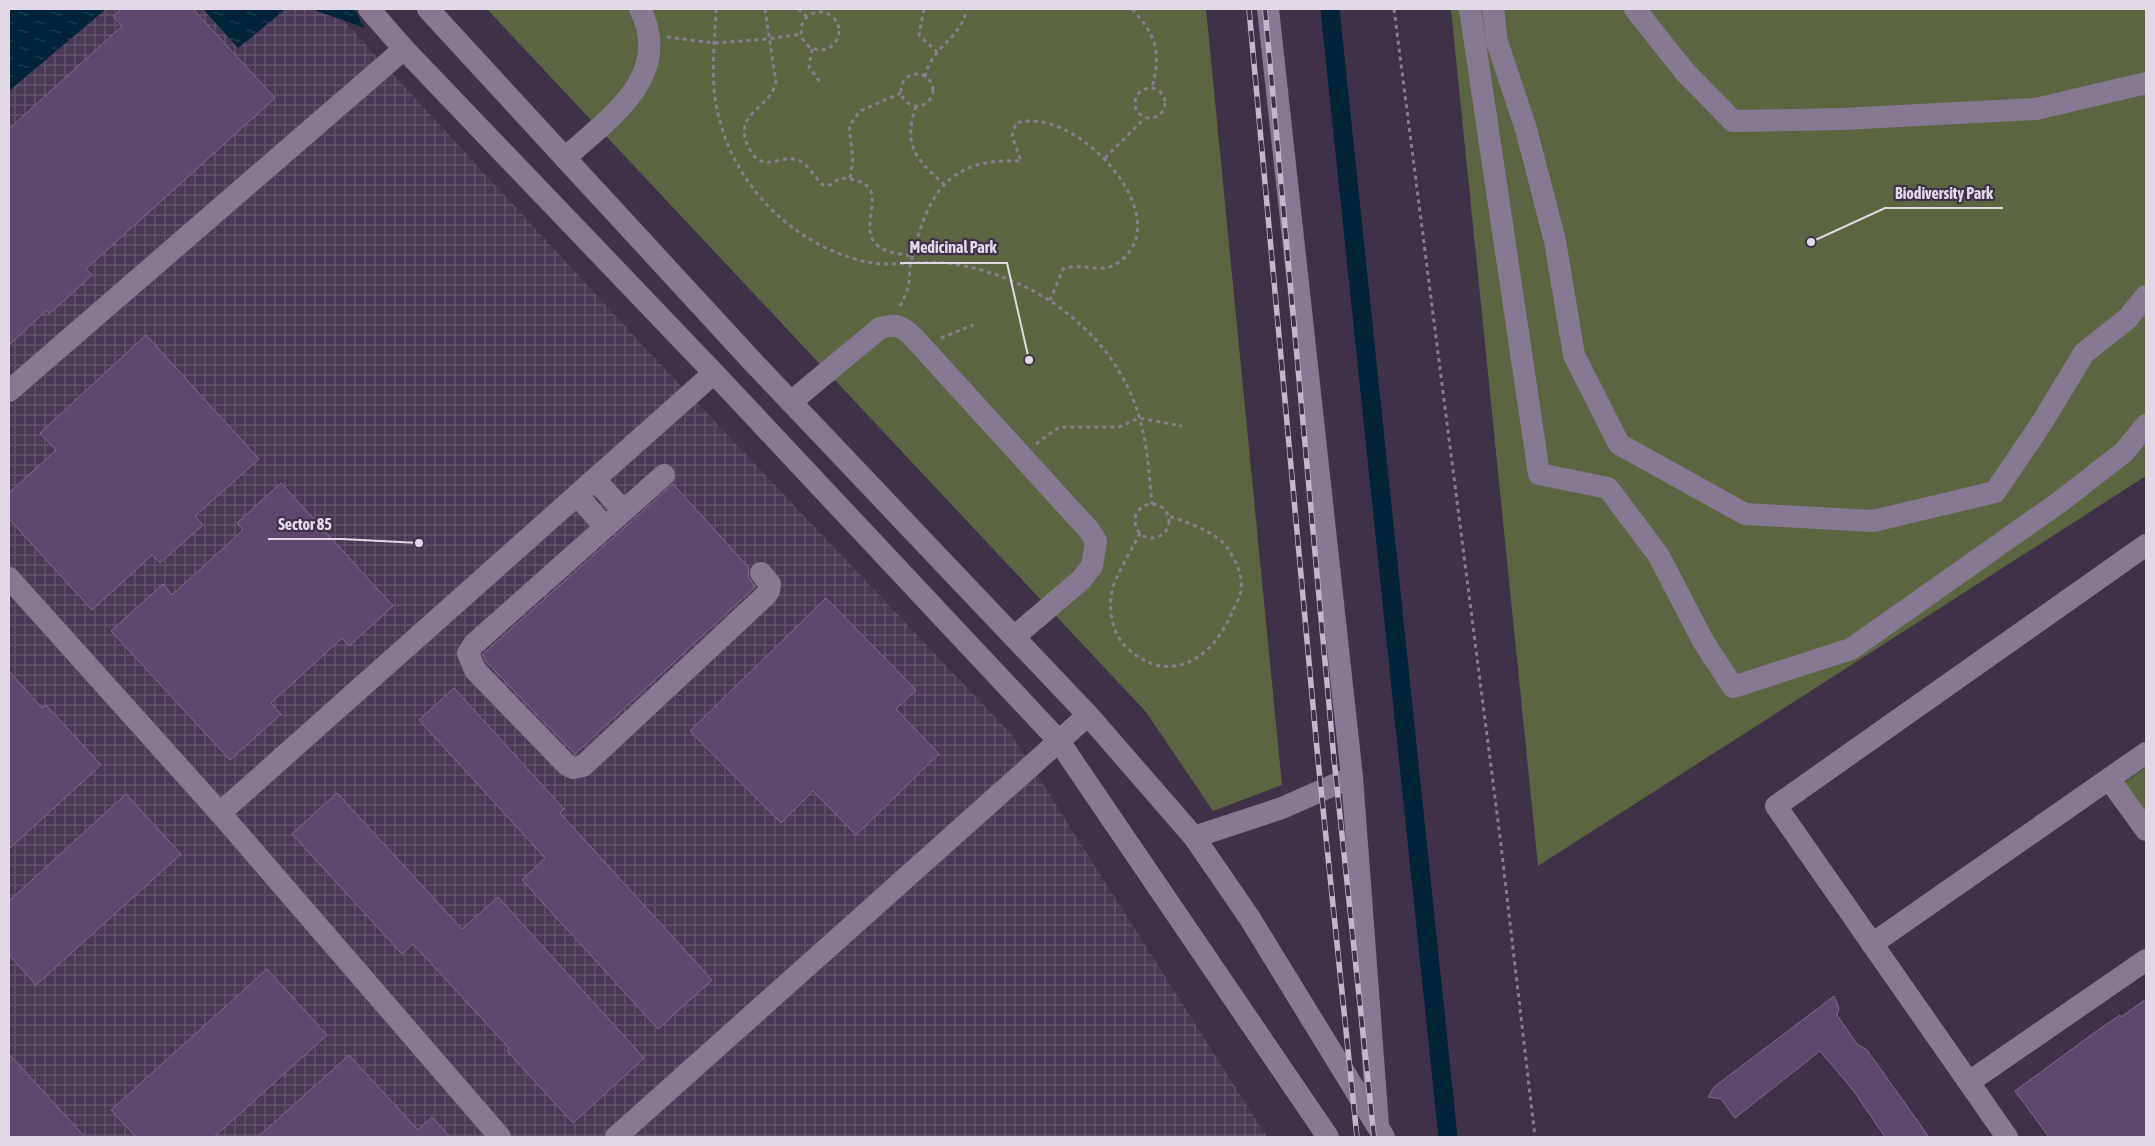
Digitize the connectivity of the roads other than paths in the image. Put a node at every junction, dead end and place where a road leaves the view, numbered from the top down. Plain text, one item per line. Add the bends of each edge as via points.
1 (369, 9) edge
2 (428, 9) edge
3 (640, 9) edge
4 (1268, 9) edge
5 (1470, 9) edge
6 (1493, 9) edge
7 (1635, 9) edge
8 (404, 49) junction
9 (2146, 83) edge
10 (565, 158) junction
11 (2146, 296) edge
12 (714, 373) junction
13 (9, 392) edge
14 (791, 402) junction
15 (2146, 425) edge
16 (664, 475) dead end
17 (595, 479) junction
18 (577, 496) junction
19 (623, 511) junction
20 (605, 527) junction
21 (2146, 545) edge
22 (761, 573) dead end
23 (9, 578) edge
24 (1014, 638) junction
25 (1088, 715) junction
26 (1058, 740) junction
27 (2146, 753) edge
28 (1352, 777) junction
29 (2109, 779) junction
30 (220, 813) junction
31 (2146, 830) edge
32 (1194, 837) junction
33 (1872, 944) junction
34 (2146, 960) edge
35 (1969, 1082) junction
36 (1381, 1133) edge
37 (500, 1137) edge
38 (616, 1137) edge
39 (1328, 1137) edge
40 (2008, 1137) edge

1 - 8 street
2 - 10 street
3 - 10 street via 650,35 651,53 646,71 624,104
4 - 28 street
5 - 15 street via 1539,474 1608,488 1659,556 1703,641 1733,687 1851,650 2061,501 2124,452
6 - 11 street via 1497,42 1526,129 1556,241 1574,355 1619,444 1746,514 1873,521 1995,492 2084,353 2127,319
7 - 9 street via 1685,72 1733,121 2036,109
8 - 12 street
8 - 13 street
10 - 14 street
12 - 17 street
12 - 26 street
14 - 24 street
14 - 24 street via 880,328 892,324 902,326 1090,530 1096,541 1092,566 1081,580
16 - 19 street
17 - 18 street
17 - 19 street
18 - 20 street
18 - 30 street
19 - 20 street
20 - 22 street via 474,644 468,653 475,670 573,768 583,766 765,596 770,584
21 - 33 street via 1776,806
23 - 30 street
24 - 25 street
25 - 26 street
25 - 32 street
26 - 38 street
26 - 39 street
27 - 29 street
28 - 32 street via 1282,808
28 - 36 street
29 - 31 street
29 - 33 street
30 - 37 street
32 - 36 street via 1249,917
33 - 35 street
34 - 35 street
35 - 40 street

